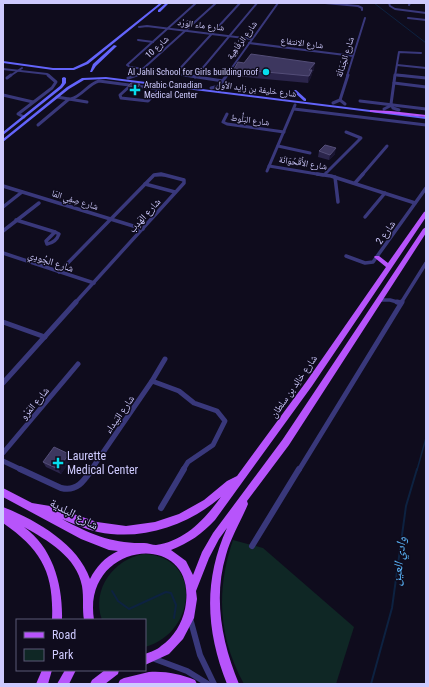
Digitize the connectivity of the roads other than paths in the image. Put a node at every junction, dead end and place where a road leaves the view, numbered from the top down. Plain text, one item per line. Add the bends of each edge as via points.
1 (162, 3) edge
2 (167, 3) edge
3 (196, 3) edge
4 (216, 3) edge
5 (240, 3) edge
6 (258, 3) edge
7 (278, 3) edge
8 (325, 3) edge
9 (389, 3) edge
10 (342, 4) edge
11 (362, 10) dead end
12 (426, 13) edge
13 (365, 18) dead end
14 (408, 18) dead end
15 (426, 20) edge
16 (143, 24) junction
17 (147, 26) junction
18 (139, 27) junction
19 (168, 29) junction
20 (184, 30) junction
21 (212, 34) junction
22 (230, 36) junction
23 (252, 39) junction
24 (138, 40) dead end
25 (153, 42) junction
26 (249, 43) junction
27 (421, 53) dead end
28 (352, 56) junction
29 (3, 64) edge
30 (397, 65) junction
31 (22, 68) junction
32 (426, 68) edge
33 (3, 69) edge
34 (73, 69) junction
35 (143, 69) junction
36 (18, 71) junction
37 (91, 71) junction
38 (175, 74) junction
39 (395, 75) junction
40 (64, 77) junction
41 (195, 77) junction
42 (8, 78) dead end
43 (137, 78) junction
44 (426, 78) edge
45 (83, 79) junction
46 (223, 81) junction
47 (394, 83) junction
48 (131, 85) junction
49 (161, 87) junction
50 (426, 87) edge
51 (220, 88) junction
52 (295, 91) dead end
53 (3, 95) edge
54 (57, 97) junction
55 (70, 99) junction
56 (340, 100) junction
57 (291, 101) junction
58 (303, 101) junction
59 (360, 101) dead end
60 (33, 102) junction
61 (87, 102) dead end
62 (333, 103) junction
63 (345, 104) junction
64 (391, 105) junction
65 (294, 107) junction
66 (384, 109) junction
67 (426, 109) edge
68 (399, 110) junction
69 (372, 111) junction
70 (226, 114) dead end
71 (24, 116) junction
72 (426, 116) edge
73 (38, 125) dead end
74 (426, 125) edge
75 (284, 132) junction
76 (346, 132) dead end
77 (3, 134) edge
78 (3, 141) edge
79 (278, 146) junction
80 (387, 146) dead end
81 (310, 153) dead end
82 (269, 166) junction
83 (267, 171) dead end
84 (326, 174) junction
85 (335, 177) junction
86 (355, 183) junction
87 (145, 184) junction
88 (3, 186) edge
89 (426, 188) edge
90 (22, 192) junction
91 (176, 192) junction
92 (385, 193) junction
93 (338, 202) dead end
94 (39, 203) dead end
95 (415, 204) junction
96 (3, 207) edge
97 (426, 213) edge
98 (365, 217) dead end
99 (111, 219) junction
100 (16, 220) junction
101 (143, 229) junction
102 (426, 229) edge
103 (3, 231) edge
104 (55, 232) dead end
105 (3, 253) edge
106 (346, 256) dead end
107 (377, 257) junction
108 (426, 263) edge
109 (389, 267) junction
110 (59, 272) junction
111 (94, 284) junction
112 (385, 292) junction
113 (380, 300) junction
114 (399, 302) junction
115 (4, 323) edge
116 (45, 337) junction
117 (165, 359) dead end
118 (78, 364) dead end
119 (152, 381) junction
120 (3, 384) edge
121 (3, 453) edge
122 (3, 461) edge
123 (242, 477) junction
124 (252, 488) junction
125 (3, 492) edge
126 (33, 507) junction
127 (161, 508) dead end
128 (3, 511) edge
129 (3, 518) edge
130 (252, 546) dead end
131 (137, 548) junction
132 (157, 549) junction
133 (192, 589) junction
134 (89, 597) junction
135 (190, 617) junction
136 (57, 619) edge
137 (88, 619) edge
138 (148, 659) edge
139 (47, 671) edge
140 (70, 671) edge
141 (113, 671) edge
142 (42, 684) edge
143 (63, 684) edge
144 (96, 684) edge
145 (124, 684) edge
146 (191, 684) edge
147 (208, 684) edge
148 (214, 684) edge
149 (233, 684) edge

1 - 34 main road via 86,63
2 - 16 main road
3 - 19 street
4 - 20 street, شارع 10
5 - 21 street
6 - 22 street
7 - 23 street, شارع الرَفَاهِية
8 - 10 street
9 - 12 street via 396,9
10 - 11 street via 361,7
13 - 28 street, شارع الجَدَالَة
14 - 15 street
16 - 17 street, شارع ماء الوَرْد
16 - 18 main road
17 - 18 street, شارع ماء الوَرْد
17 - 19 street, شارع ماء الوَرْد
18 - 37 main road via 95,63
19 - 20 street, شارع ماء الوَرْد
19 - 25 street
20 - 21 street, شارع ماء الوَرْد
20 - 35 street, شارع 10
21 - 22 street, شارع ماء الوَرْد
21 - 38 street
22 - 23 street, شارع ماء الوَرْد
22 - 41 street
23 - 26 street, شارع الرَفَاهِية
24 - 25 street
25 - 35 street via 127,65
26 - 28 street, شارع الانتفاع
26 - 46 street, شارع الرَفَاهِية
27 - 30 street via 399,52
28 - 56 street, شارع الجَدَالَة
29 - 31 main road
29 - 34 main road
30 - 32 street
30 - 39 street
31 - 36 street
31 - 40 main road
33 - 36 street
34 - 37 main road, شارع خليفة بن زايد الأول
34 - 40 main road via 65,72
35 - 38 street
35 - 43 street, شارع 10
36 - 42 street
36 - 60 street via 47,74 56,82
37 - 43 main road, شارع خليفة بن زايد الأول via 101,75
37 - 45 main road via 91,75
38 - 41 street
39 - 44 street
39 - 47 street
40 - 45 main road, شارع خليفة بن زايد الأول
40 - 71 main road via 61,87
41 - 46 street
43 - 51 main road, شارع خليفة بن زايد الأول
45 - 49 main road, شارع خليفة بن زايد الأول via 102,78
45 - 54 main road
46 - 51 street, شارع الرَفَاهِية
47 - 50 street
47 - 64 street
48 - 49 street
48 - 49 street via 120,97 146,101
48 - 55 street via 97,81 80,96
49 - 57 main road, شارع خليفة بن زايد الأول
51 - 58 main road, شارع خليفة بن زايد الأول
52 - 58 main road
53 - 60 street
54 - 55 street
54 - 78 main road
55 - 61 street
55 - 73 street
56 - 62 street
56 - 63 street
57 - 58 main road, شارع خليفة بن زايد الأول
57 - 65 street
58 - 62 main road, شارع خليفة بن زايد الأول
58 - 65 street
58 - 69 main road, شارع خليفة بن زايد الأول
59 - 64 street
60 - 71 street via 18,114
62 - 63 main road, شارع خليفة بن زايد الأول
63 - 66 main road, شارع خليفة بن زايد الأول
64 - 66 street
64 - 67 street
64 - 68 street
65 - 74 street
65 - 75 street, شارع الأُقْحُوَانَة
66 - 68 main road, شارع خليفة بن زايد الأول
68 - 72 main road, شارع خليفة بن زايد الأول
69 - 72 main road
69 - 72 main road, شارع خليفة بن زايد الأول
70 - 75 street, شارع البَلُّوط via 223,122 227,124
71 - 77 main road
75 - 79 street, شارع الأُقْحُوَانَة
76 - 84 street via 361,138
79 - 81 street, شارع الأُقْحُوَانَة
79 - 82 street, شارع الأُقْحُوَانَة
80 - 86 street
82 - 83 street, شارع الأُقْحُوَانَة
82 - 84 street, شارع الأُقْحُوَانَة
84 - 85 street, شارع الأُقْحُوَانَة
85 - 86 street, شارع الأُقْحُوَانَة
85 - 93 street, شارع الأُقْحُوَانَة
86 - 92 street, شارع الأُقْحُوَانَة
87 - 91 street
87 - 91 street, شارع الهَدِب via 158,174 182,179 184,183
87 - 99 street, شارع الهَدِب
88 - 90 street, شارع صِفِي المَا
89 - 95 street, شارع 2
90 - 96 street
90 - 99 street, شارع صِفِي المَا
91 - 101 street, شارع الهَدِب
92 - 95 street, شارع الأُقْحُوَانَة
92 - 98 street
94 - 100 street
95 - 107 street, شارع 2
97 - 109 main road, شارع خالِد بن سلطان
99 - 101 street, شارع صِفِي المَا
99 - 110 street, شارع الهَدِب
100 - 103 street
100 - 104 street
101 - 111 street, شارع الهَدِب
102 - 112 main road
105 - 110 street, شارع الجُودِي
106 - 107 street, شارع 2 via 368,263
107 - 109 main road
108 - 114 street
109 - 123 main road, شارع خالِد بن سلطان via 310,384
110 - 111 street, شارع الجُودِي
111 - 116 street, شارع الهَدِب
112 - 113 main road
112 - 114 street
113 - 114 street
113 - 124 main road via 286,442
114 - 130 street
115 - 116 street
116 - 120 street, شارع الهَدِب
117 - 119 street, شارع البَيداء
118 - 121 street, شارع المَرْو
119 - 122 street, شارع البَيداء via 83,482 77,487 68,490 60,488
119 - 127 street via 179,391 194,402 217,411 225,421 213,445 188,462
123 - 126 main road via 190,514 170,523 148,528 123,530 98,527 55,511
123 - 132 main road, شارع خالِد بن سلطان via 200,529 176,543
124 - 133 main road via 210,545
124 - 149 main road via 222,554 215,592 217,633 224,662
125 - 126 main road, شارع البلدية
126 - 131 main road, شارع البلدية via 92,540
128 - 134 main road via 41,532 71,555 83,573
129 - 136 main road via 32,539 45,558 57,594
131 - 132 main road, شارع البلدية
131 - 134 main road via 118,555 103,568 94,582
132 - 133 main road via 166,552 180,563
133 - 135 main road
134 - 137 main road
135 - 138 main road via 183,633 172,646
135 - 148 street via 200,655
138 - 147 street via 182,668
139 - 142 main road
140 - 143 main road
141 - 144 main road
145 - 146 main road via 154,677 176,678

